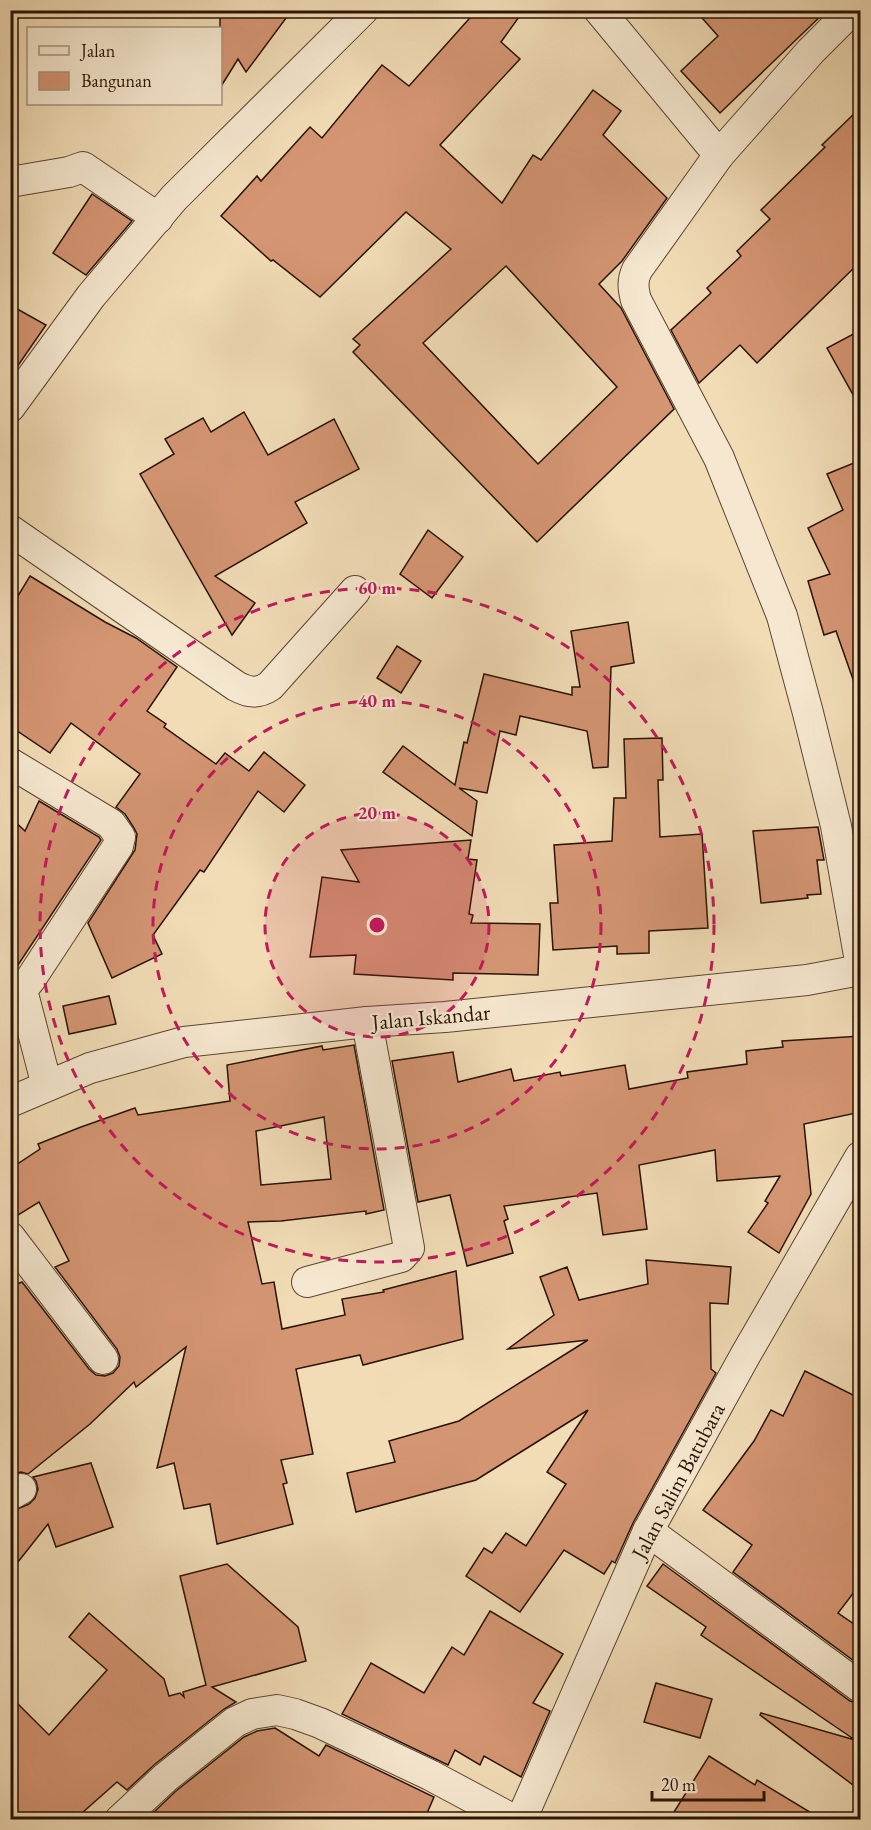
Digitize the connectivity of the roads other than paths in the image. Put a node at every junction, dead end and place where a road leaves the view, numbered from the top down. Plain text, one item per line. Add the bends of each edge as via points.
1 (363, 10) edge
2 (599, 10) edge
3 (852, 10) edge
4 (719, 154) junction
5 (10, 182) edge
6 (158, 218) junction
7 (10, 407) edge
8 (10, 530) edge
9 (355, 591) dead end
10 (10, 763) edge
11 (861, 961) edge
12 (861, 970) edge
13 (16, 987) edge
14 (367, 1022) junction
15 (47, 1086) junction
16 (10, 1102) edge
17 (861, 1157) edge
18 (10, 1237) edge
19 (307, 1282) dead end
20 (103, 1359) dead end
21 (648, 1531) junction
22 (861, 1687) edge
23 (120, 1820) edge
24 (514, 1820) edge
25 (521, 1820) edge

1 - 6 street
2 - 4 street
3 - 4 street
4 - 11 street via 637,270 633,289 723,468 782,616 836,826
5 - 6 street via 83,167
6 - 7 street via 91,296
8 - 9 street via 236,686 252,692 270,686
10 - 13 street via 111,824 120,837 118,846
12 - 14 street, Jalan Iskandar via 807,980
13 - 15 street
14 - 15 street, Jalan Iskandar via 184,1042 90,1068
14 - 19 street via 408,1250 401,1257
15 - 16 street, Jalan Iskandar
17 - 21 street, Jalan Salim Batubara
18 - 20 street
21 - 22 street
21 - 25 street, Jalan Salim Batubara
23 - 24 street via 235,1722 252,1714 277,1710 320,1723

